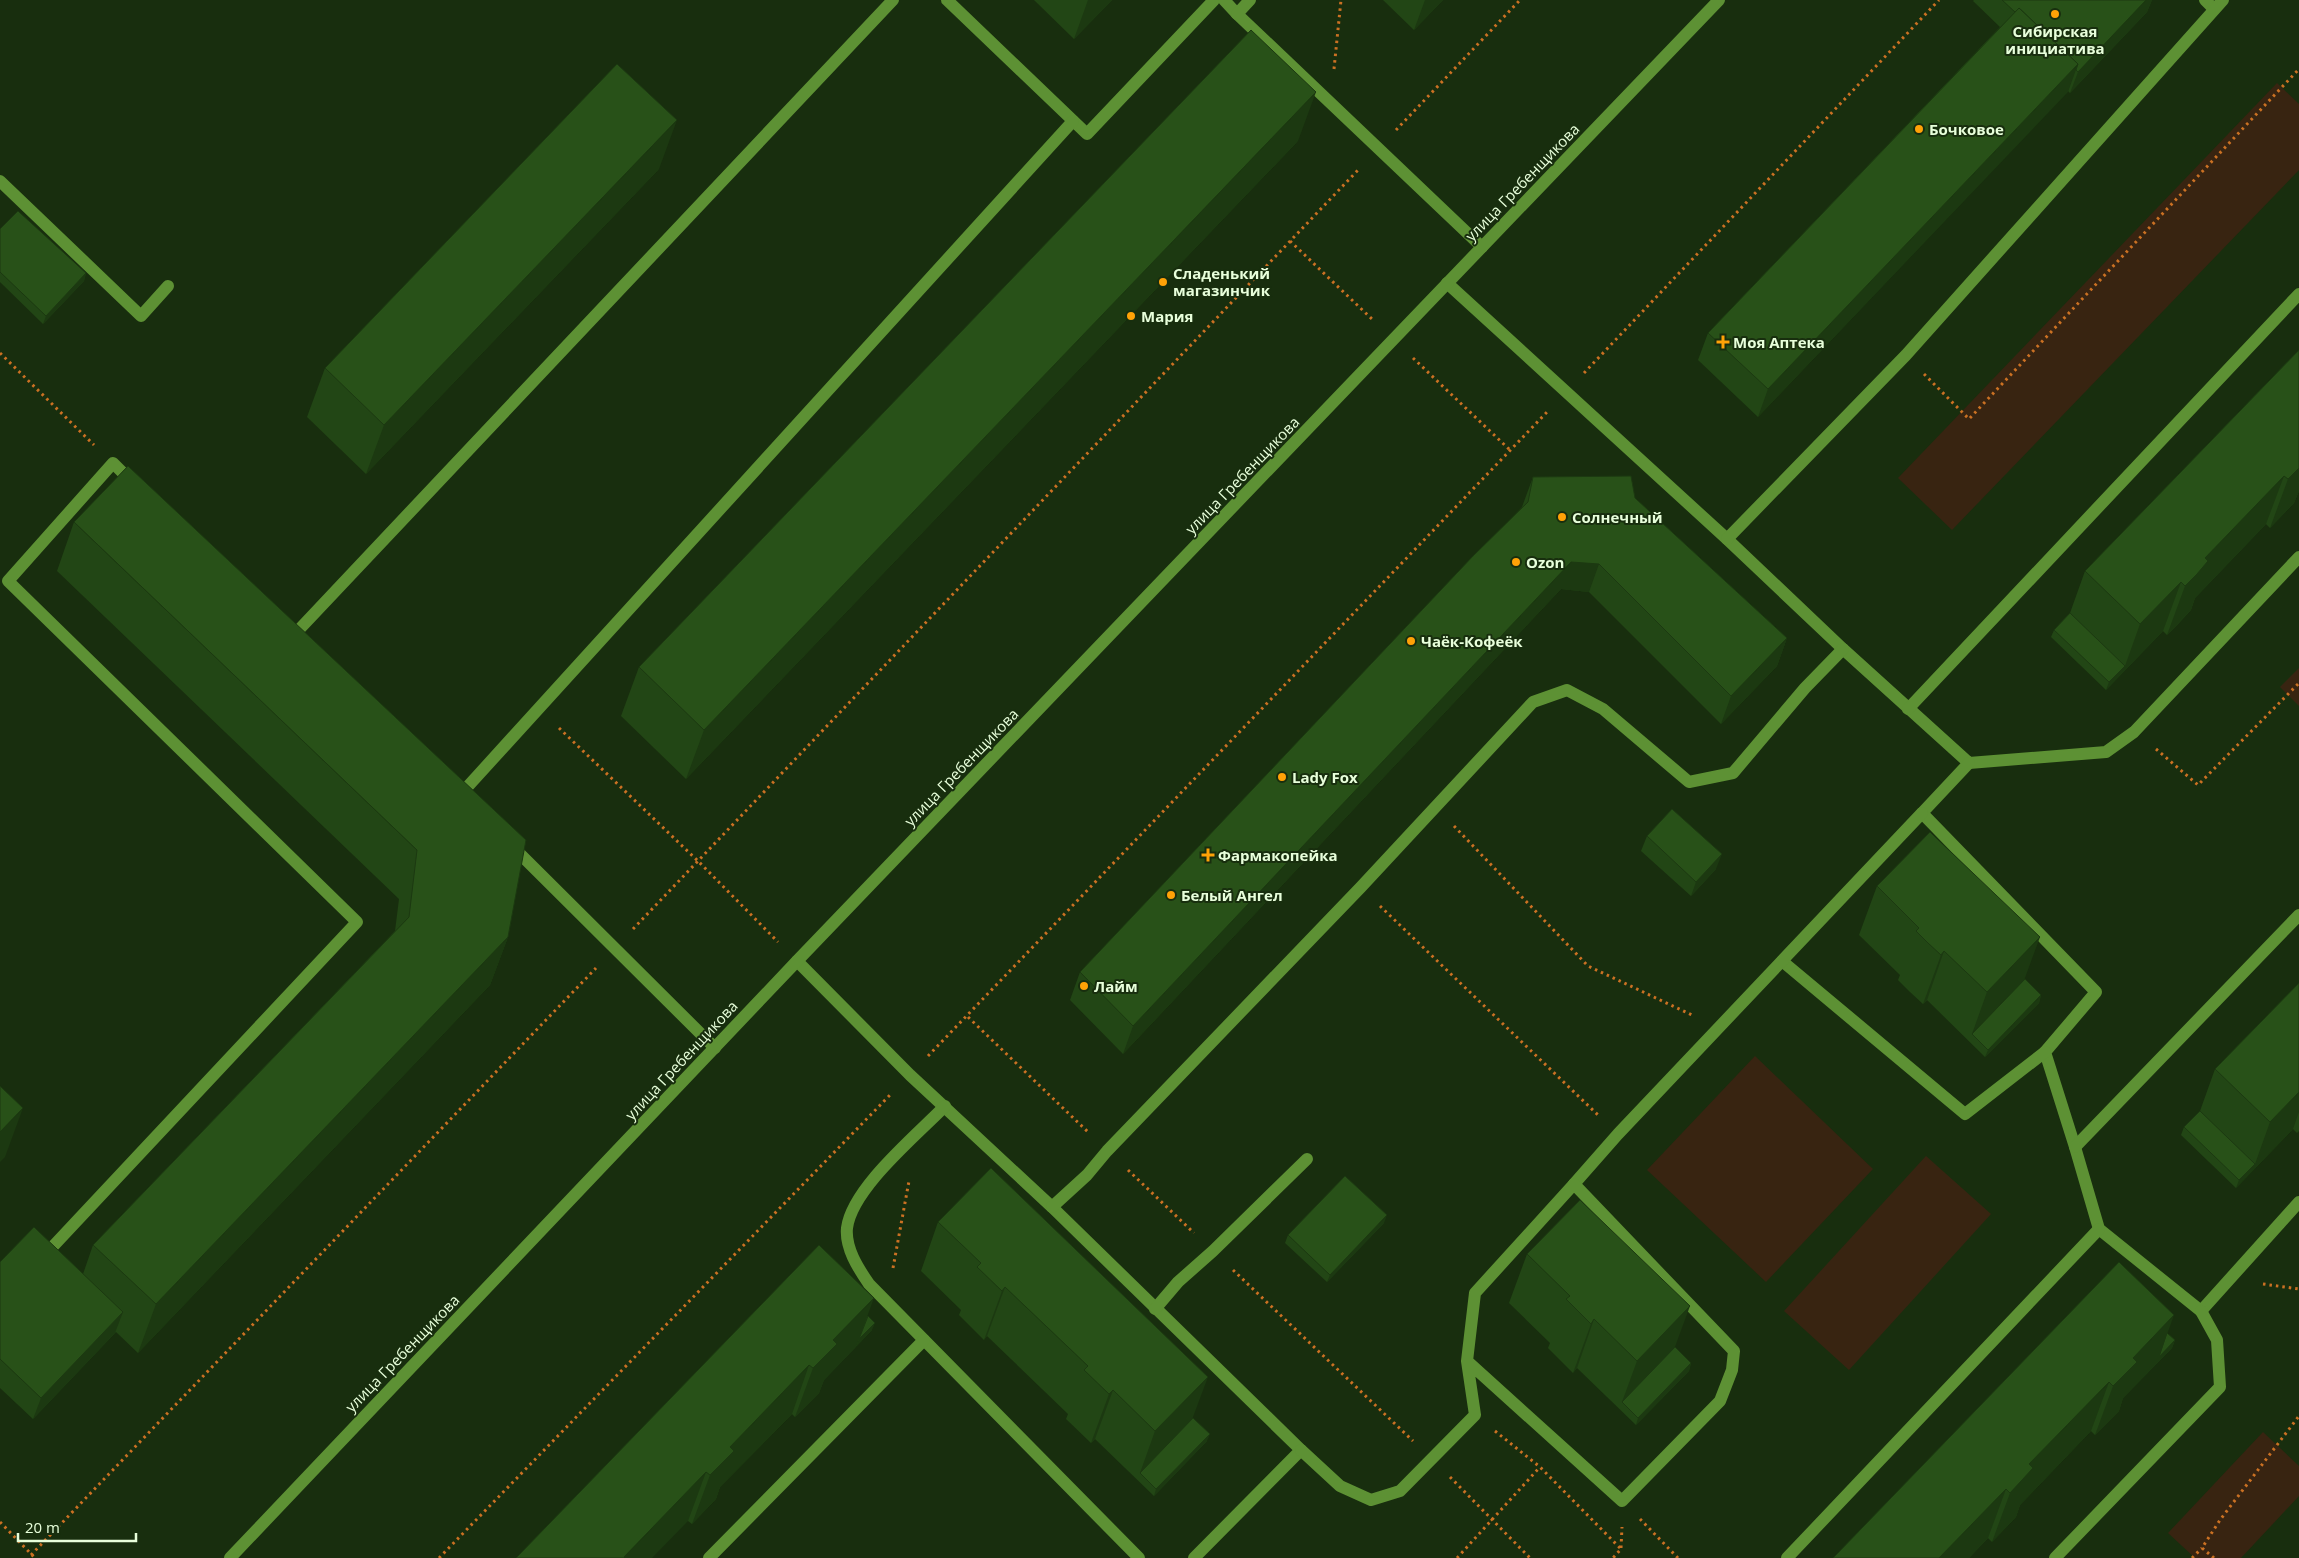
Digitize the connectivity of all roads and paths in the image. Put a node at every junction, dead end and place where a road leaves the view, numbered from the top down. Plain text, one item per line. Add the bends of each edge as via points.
1 (893, 0) edge
2 (947, 0) edge
3 (1214, 0) edge
4 (1224, 0) edge
5 (1250, 0) edge
6 (1342, 0) edge
7 (1520, 0) edge
8 (1719, 0) edge
9 (1939, 0) edge
10 (2214, 3) edge
11 (1237, 14) junction
12 (2299, 69) edge
13 (1331, 102) junction
14 (1073, 121) junction
15 (1379, 148) junction
16 (0, 181) edge
17 (1482, 247) junction
18 (1447, 283) junction
19 (168, 286) dead end
20 (2299, 294) edge
21 (0, 353) edge
22 (1906, 356) junction
23 (1567, 391) junction
24 (72, 424) dead end
25 (141, 490) edge
26 (1727, 539) junction
27 (2299, 557) edge
28 (280, 624) edge
29 (1843, 649) junction
30 (2299, 683) edge
31 (538, 708) junction
32 (1908, 709) junction
33 (2134, 732) junction
34 (1969, 763) junction
35 (460, 795) edge
36 (1436, 807) junction
37 (1922, 813) junction
38 (503, 836) edge
39 (698, 861) junction
40 (1361, 888) junction
41 (2299, 915) edge
42 (616, 948) junction
43 (797, 961) junction
44 (1782, 961) junction
45 (968, 1017) junction
46 (1720, 1028) junction
47 (715, 1048) junction
48 (2045, 1052) junction
49 (910, 1075) junction
50 (945, 1106) junction
51 (1618, 1134) junction
52 (2076, 1147) junction
53 (1107, 1151) junction
54 (1307, 1158) dead end
55 (909, 1180) dead end
56 (1574, 1184) junction
57 (2299, 1202) edge
58 (1052, 1207) junction
59 (2099, 1229) junction
60 (1213, 1251) junction
61 (34, 1266) edge
62 (886, 1302) junction
63 (1155, 1308) junction
64 (2201, 1311) junction
65 (924, 1340) junction
66 (1467, 1361) junction
67 (1475, 1415) junction
68 (2299, 1416) edge
69 (1301, 1450) junction
70 (1433, 1459) junction
71 (1540, 1467) junction
72 (1622, 1501) junction
73 (1491, 1520) junction
74 (0, 1522) edge
75 (2202, 1548) junction
76 (31, 1555) junction
77 (35, 1558) edge
78 (230, 1558) edge
79 (439, 1558) edge
80 (709, 1558) edge
81 (1139, 1558) edge
82 (1194, 1558) edge
83 (1458, 1558) edge
84 (1530, 1558) edge
85 (1613, 1558) edge
86 (1678, 1558) edge
87 (1787, 1558) edge
88 (2055, 1558) edge
89 (2192, 1558) edge
90 (2214, 1558) edge

1 - 28 street via 297,640
2 - 14 street
3 - 14 street via 1087,134
4 - 11 street
5 - 11 street
6 - 13 path
7 - 15 path
8 - 17 street, улица Гребенщикова
9 - 23 path
10 - 22 street
11 - 13 street
12 - 22 path via 1969,419
13 - 15 street
14 - 31 street
15 - 17 street
15 - 39 path
16 - 19 street via 140,316
17 - 18 street, улица Гребенщикова
18 - 23 street
18 - 43 street, улица Гребенщикова
20 - 32 street
21 - 24 path
22 - 26 street
23 - 26 street
23 - 45 path
25 - 61 street via 113,463 8,581 357,922
26 - 29 street
27 - 33 street
29 - 32 street
29 - 36 street via 1804,688 1733,773 1689,782 1603,709 1567,690 1533,702
30 - 33 path via 2198,785
31 - 35 street
31 - 39 path
32 - 34 street
33 - 34 street via 2106,752
34 - 37 street
36 - 40 street
36 - 46 path via 1588,966
37 - 44 street
37 - 48 street via 2096,992
38 - 42 street
39 - 42 path
39 - 43 path
40 - 51 path
40 - 53 street
41 - 52 street
42 - 47 street
42 - 76 path
43 - 47 street, улица Гребенщикова
43 - 49 street
44 - 46 street
44 - 48 street via 1965,1114
45 - 49 path
45 - 53 path
46 - 51 street
47 - 78 street, улица Гребенщикова
48 - 52 street
49 - 50 street
49 - 79 path
50 - 58 street
50 - 62 street via 854,1203 847,1228 852,1258
51 - 56 street
52 - 59 street
53 - 58 street via 1087,1175
53 - 60 path
54 - 60 street
55 - 62 path
56 - 66 street via 1475,1293
56 - 72 street via 1734,1351 1732,1370 1720,1401
57 - 64 street
58 - 63 street
59 - 64 street
59 - 87 street
60 - 63 street
60 - 70 path
62 - 65 street
63 - 69 street
64 - 88 street via 2217,1340 2220,1387
65 - 80 street
65 - 81 street
66 - 67 street
66 - 72 street
67 - 70 street
67 - 71 path
68 - 75 path
69 - 70 street via 1340,1486 1371,1500 1400,1491
69 - 82 street
70 - 73 path
71 - 73 path
71 - 85 path via 1621,1549
72 - 86 path
73 - 83 path
73 - 84 path
74 - 76 path
75 - 89 path
75 - 90 path
76 - 77 path

